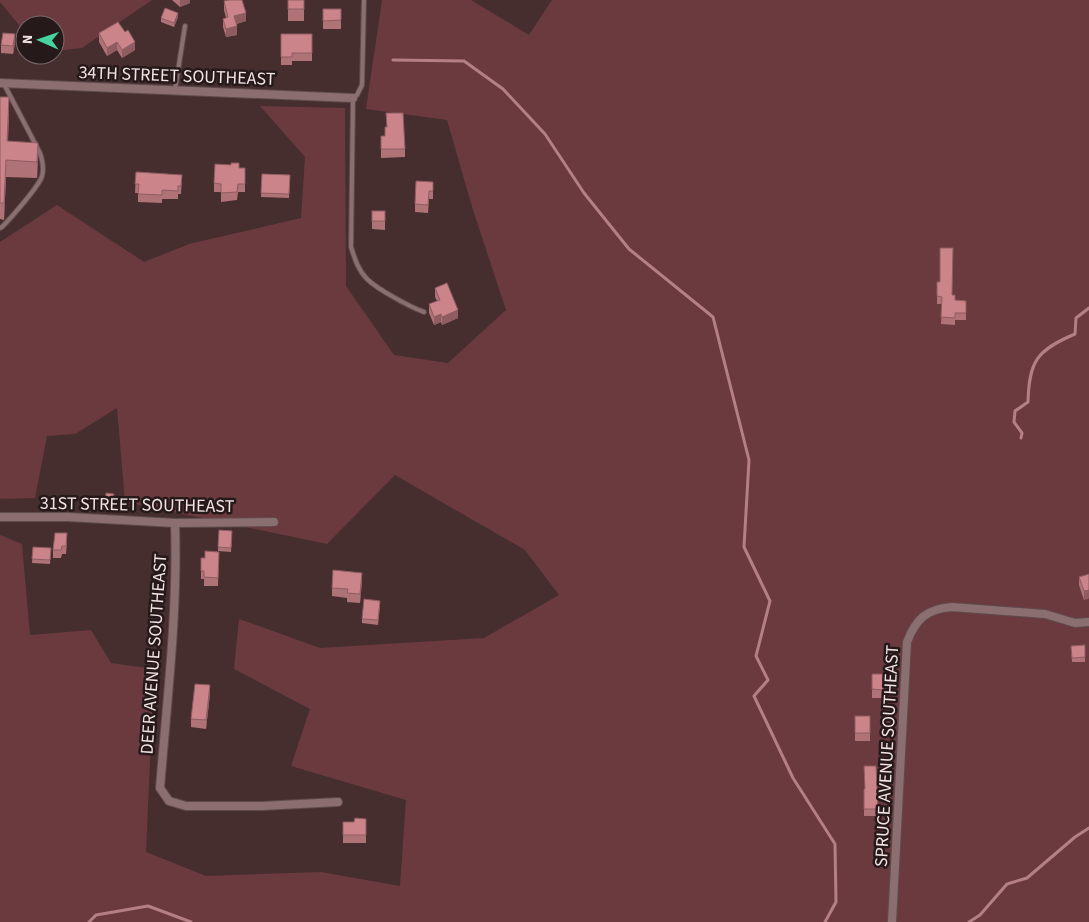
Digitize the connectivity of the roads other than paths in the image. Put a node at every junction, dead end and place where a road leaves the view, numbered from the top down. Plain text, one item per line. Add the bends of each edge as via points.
1 (364, 0) edge
2 (184, 26) dead end
3 (2, 84) edge
4 (174, 90) junction
5 (354, 98) junction
6 (0, 228) edge
7 (424, 312) dead end
8 (0, 517) edge
9 (274, 522) dead end
10 (175, 523) junction
11 (1089, 622) edge
12 (338, 802) dead end
13 (892, 922) edge

1 - 5 lane via 362,86
2 - 4 lane
3 - 4 street, 34TH STREET SOUTHEAST
3 - 6 lane via 40,153 42,177
4 - 5 street, 34TH STREET SOUTHEAST
5 - 7 lane via 351,248 356,264 368,279 411,308
8 - 10 street, 31ST STREET SOUTHEAST
9 - 10 street, 31ST STREET SOUTHEAST
10 - 12 street, DEER AVENUE SOUTHEAST via 173,624 160,788 170,801 186,806
11 - 13 street, SPRUCE AVENUE SOUTHEAST via 1075,623 1045,614 952,607 938,608 918,621 907,642

